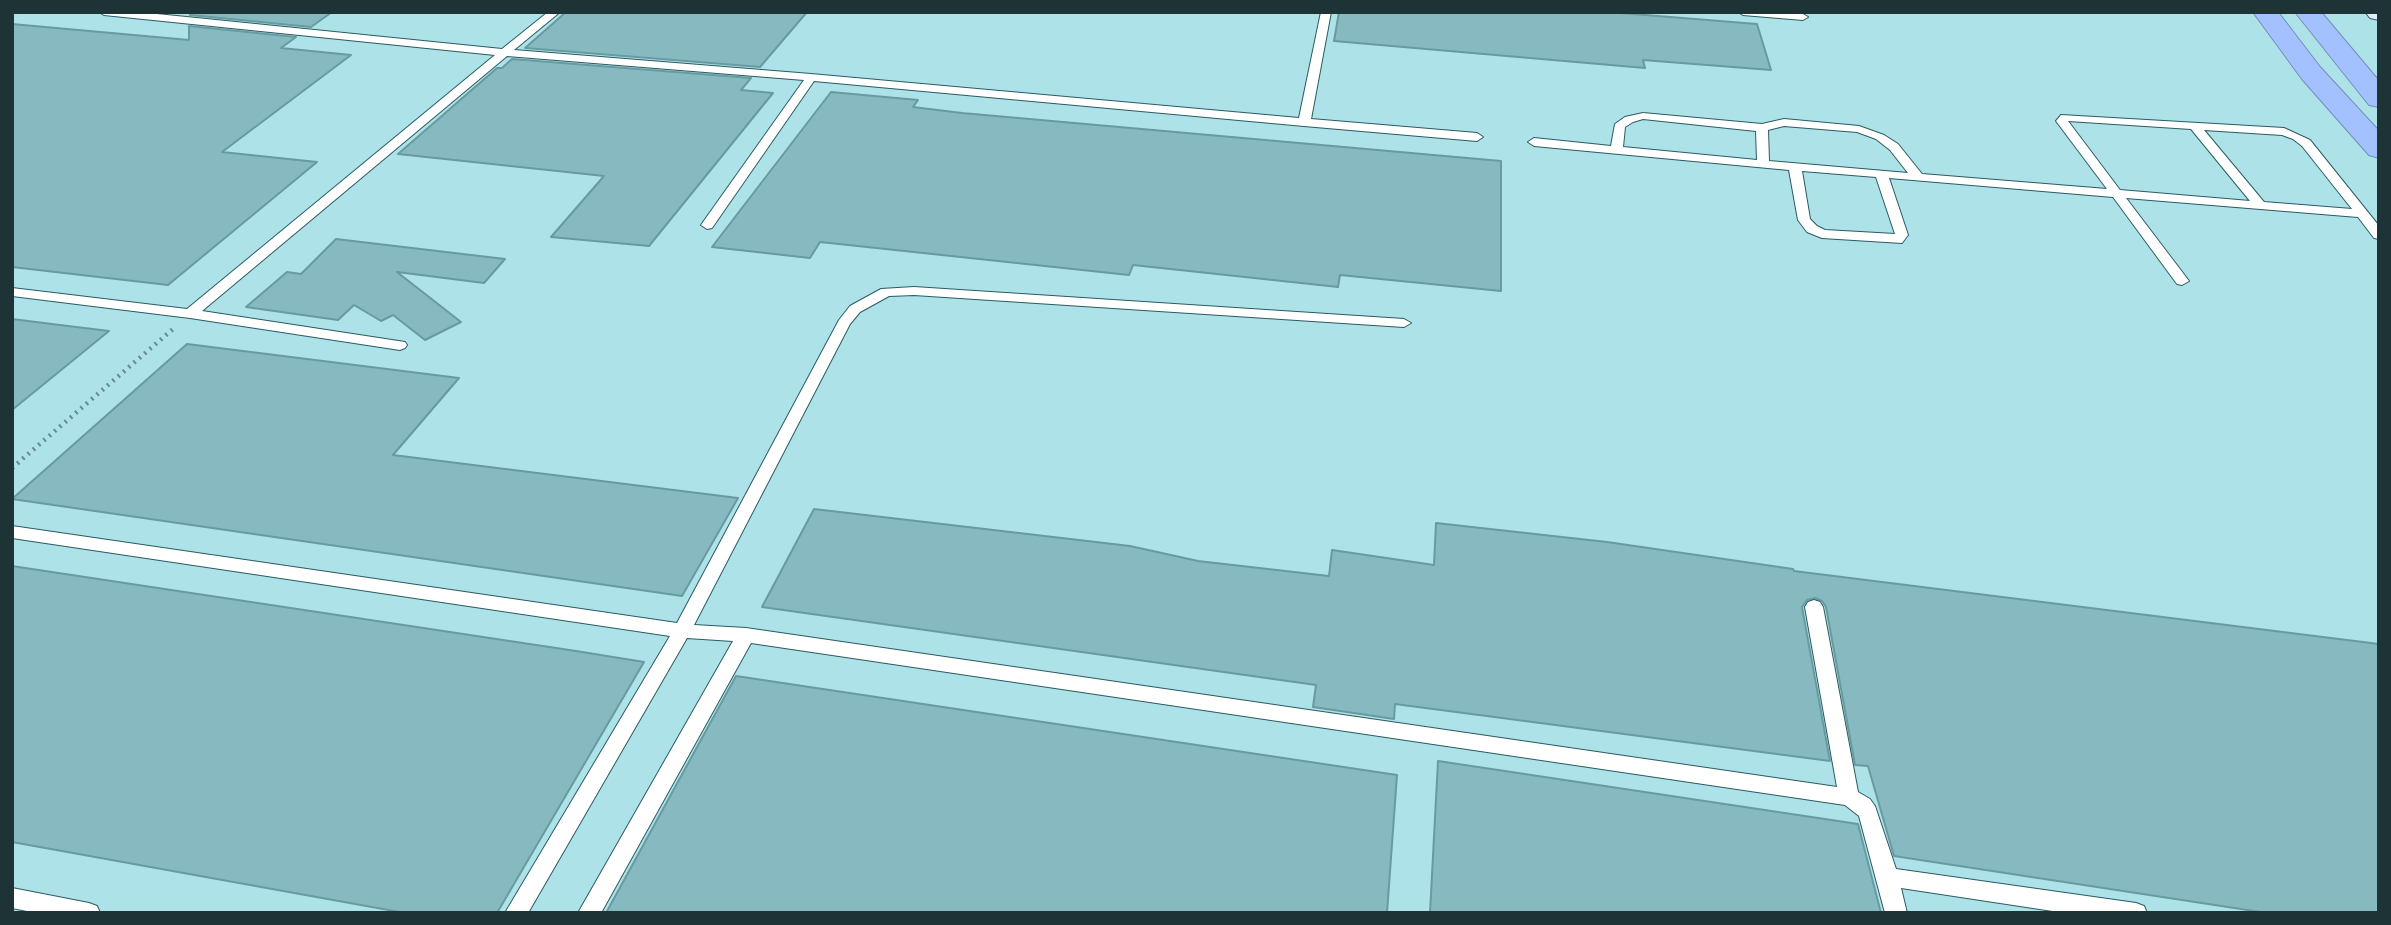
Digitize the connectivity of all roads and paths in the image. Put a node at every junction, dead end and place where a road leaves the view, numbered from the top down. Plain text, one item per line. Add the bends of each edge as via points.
1 (104, 12) edge
2 (555, 12) edge
3 (1326, 12) edge
4 (1744, 12) edge
5 (2265, 12) edge
6 (2307, 12) edge
7 (1802, 17) dead end
8 (507, 53) junction
9 (811, 77) junction
10 (2379, 99) edge
11 (1304, 123) junction
12 (2194, 125) junction
13 (1762, 128) junction
14 (1477, 137) dead end
15 (1534, 142) dead end
16 (2379, 149) edge
17 (1617, 150) junction
18 (1763, 164) junction
19 (1795, 172) junction
20 (1918, 177) junction
21 (1882, 180) junction
22 (2117, 193) junction
23 (2259, 204) junction
24 (2361, 214) junction
25 (707, 225) dead end
26 (2379, 235) edge
27 (2182, 281) dead end
28 (12, 292) edge
29 (190, 314) junction
30 (1404, 323) dead end
31 (400, 345) dead end
32 (12, 467) edge
33 (12, 531) edge
34 (1814, 607) dead end
35 (682, 631) junction
36 (746, 635) junction
37 (1849, 797) junction
38 (1888, 877) junction
39 (12, 898) edge
40 (89, 913) edge
41 (516, 913) edge
42 (589, 913) edge
43 (1896, 913) edge
44 (2136, 913) edge

1 - 8 lane
2 - 8 lane
3 - 11 lane
4 - 7 lane
5 - 16 highway via 2311,73
6 - 10 highway
8 - 9 lane
8 - 29 lane
9 - 11 lane
9 - 25 lane
11 - 14 lane
12 - 22 lane via 2065,117 2062,121
12 - 23 lane
12 - 24 lane via 2297,137
13 - 17 lane via 1643,116 1619,126
13 - 18 lane
13 - 20 lane via 1784,122 1859,129 1894,147
15 - 17 lane
17 - 18 lane
18 - 19 lane
19 - 21 lane
19 - 21 lane via 1804,220 1812,229 1897,240 1902,235
20 - 21 lane
20 - 22 lane
22 - 23 lane
22 - 27 lane
23 - 24 lane
24 - 26 lane
28 - 29 lane
29 - 31 lane
29 - 32 path
30 - 35 lane via 886,292 855,309 844,323
33 - 35 lane
34 - 37 lane
35 - 36 lane
35 - 41 lane
36 - 37 lane
36 - 42 lane
37 - 38 lane via 1868,811
38 - 43 lane
38 - 44 lane
39 - 40 lane

